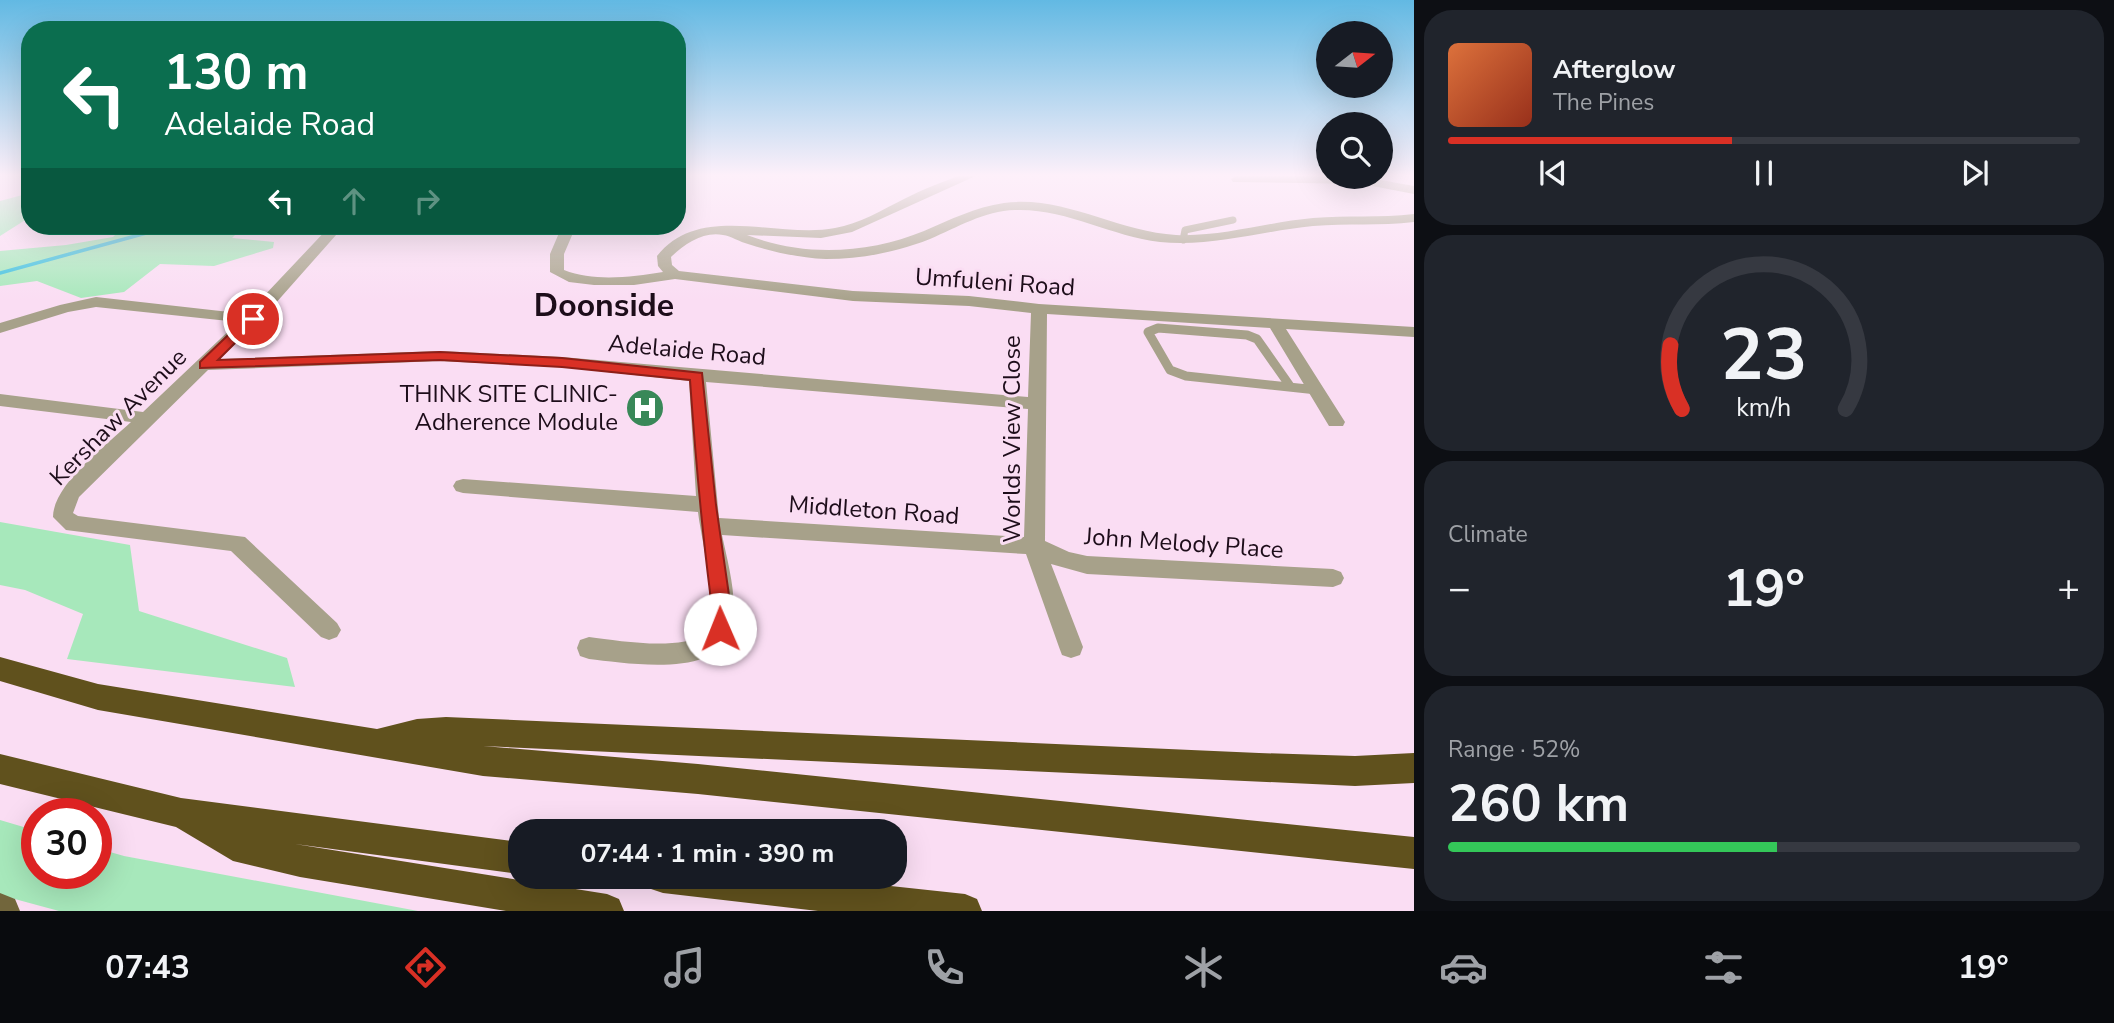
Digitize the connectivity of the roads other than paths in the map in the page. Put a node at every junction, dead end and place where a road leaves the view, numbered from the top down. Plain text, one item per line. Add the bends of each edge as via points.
1 (879, 217) edge
2 (967, 217) edge
3 (1086, 217) edge
4 (1414, 218) edge
5 (1233, 220) dead end
6 (726, 231) junction
7 (329, 235) edge
8 (566, 235) edge
9 (1184, 240) junction
10 (675, 275) junction
11 (1039, 309) junction
12 (253, 319) junction
13 (1276, 325) junction
14 (0, 328) edge
15 (1414, 332) edge
16 (205, 365) junction
17 (697, 376) junction
18 (1290, 386) junction
19 (1317, 390) junction
20 (0, 400) edge
21 (1039, 404) junction
22 (145, 418) junction
23 (1336, 422) dead end
24 (463, 486) dead end
25 (709, 516) junction
26 (1034, 546) junction
27 (1333, 578) dead end
28 (329, 630) dead end
29 (1071, 647) dead end
30 (589, 648) dead end
31 (0, 669) edge
32 (373, 743) junction
33 (0, 768) edge
34 (1414, 768) edge
35 (181, 813) junction
36 (1414, 853) edge
37 (508, 856) edge
38 (770, 889) edge
39 (607, 911) edge
40 (965, 911) edge

1 - 6 street via 818,235
2 - 6 street via 884,248 839,255 769,247
3 - 9 street via 1132,232
4 - 9 street via 1311,222
5 - 9 lane via 1185,230
6 - 10 street via 703,232 672,244 664,256 665,266
7 - 12 street, Kershaw Avenue
8 - 10 street, Umfuleni Road via 555,265 558,272 574,279 625,281
10 - 11 street, Umfuleni Road via 800,291
11 - 13 street, Umfuleni Road
11 - 21 street, Worlds View Close
12 - 14 street via 96,302
12 - 16 street, Kershaw Avenue
13 - 15 street, Umfuleni Road
13 - 19 street
16 - 17 street, Adelaide Road via 440,356
16 - 22 street, Kershaw Avenue
17 - 21 street, Adelaide Road
17 - 25 street
18 - 18 lane via 1186,376 1170,370 1148,332 1158,328 1247,335 1257,339
18 - 19 lane
19 - 23 street
20 - 22 street
21 - 26 street, Worlds View Close
22 - 28 street, Kershaw Avenue via 71,492 63,517 73,524 237,544
24 - 25 street, Middleton Road
25 - 26 street, Middleton Road
25 - 30 street via 721,609 716,640 682,651
26 - 27 street, John Melody Place via 1087,565
26 - 29 street, Worlds View Close
31 - 32 highway via 98,697
32 - 34 highway via 446,731 1259,768
32 - 36 highway via 483,761
33 - 35 highway
35 - 37 highway
35 - 39 highway via 233,845 300,861
38 - 40 highway

